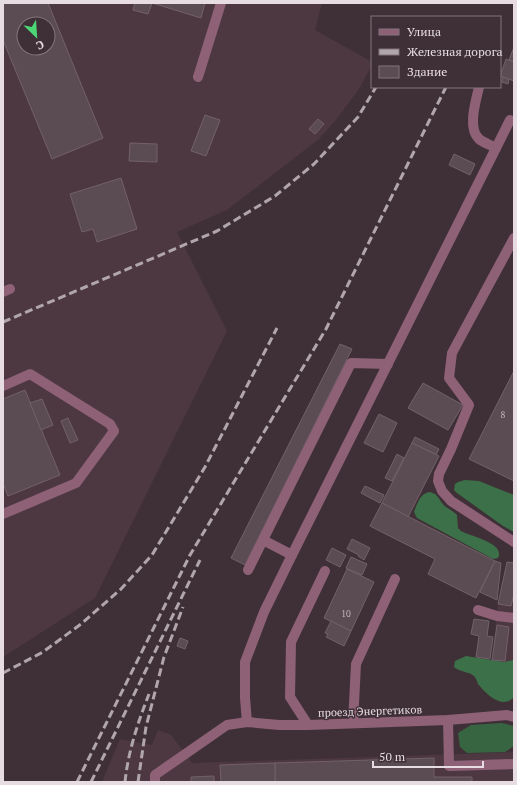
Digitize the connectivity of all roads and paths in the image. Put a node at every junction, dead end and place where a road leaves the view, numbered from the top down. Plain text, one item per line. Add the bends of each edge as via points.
1 (221, 3) edge
2 (198, 77) dead end
3 (479, 88) edge
4 (510, 120) dead end
5 (496, 148) junction
6 (514, 238) edge
7 (388, 364) junction
8 (3, 386) edge
9 (3, 514) edge
10 (263, 540) junction
11 (514, 542) edge
12 (292, 555) junction
13 (248, 570) dead end
14 (325, 571) dead end
15 (395, 578) dead end
16 (478, 610) dead end
17 (514, 618) edge
18 (514, 717) edge
19 (448, 720) junction
20 (247, 722) junction
21 (353, 723) junction
22 (308, 725) junction
23 (514, 764) edge
24 (155, 782) edge

1 - 2 street
3 - 5 street via 473,120 475,132 479,139
4 - 5 street
5 - 7 street
6 - 11 street via 452,352 449,378 469,405 438,481 442,491 451,501
7 - 10 street via 352,363
7 - 12 street
8 - 9 street via 30,374 110,424 114,431 76,483
10 - 12 street
10 - 13 street
12 - 20 street via 264,612 245,662
14 - 22 street via 291,642 290,697
15 - 21 street via 356,664
16 - 17 street
18 - 19 street, проезд Энергетиков via 507,714
19 - 21 street, проезд Энергетиков
19 - 23 street via 449,766
20 - 22 street, проезд Энергетиков
20 - 24 street, проезд Энергетиков via 227,725 155,775
21 - 22 street, проезд Энергетиков

